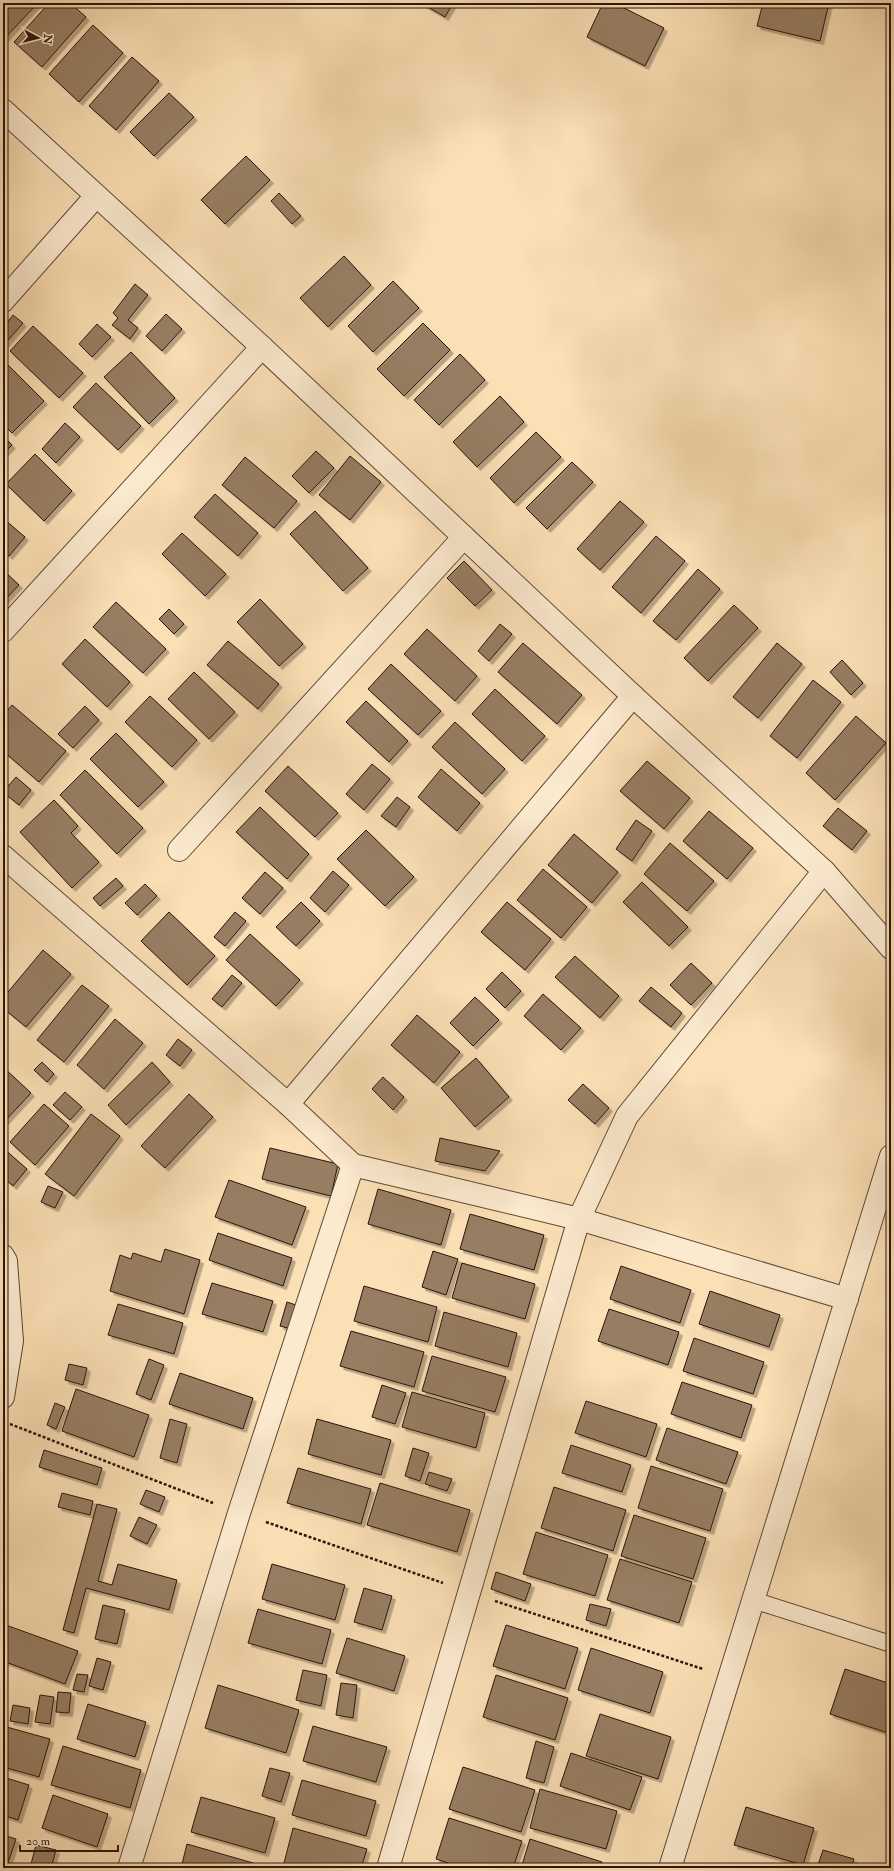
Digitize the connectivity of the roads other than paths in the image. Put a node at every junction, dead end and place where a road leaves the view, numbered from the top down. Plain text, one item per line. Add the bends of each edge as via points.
1 (3, 110) edge
2 (96, 196) junction
3 (3, 301) edge
4 (262, 347) junction
5 (464, 537) junction
6 (3, 631) edge
7 (633, 696) junction
8 (179, 850) dead end
9 (3, 856) edge
10 (824, 871) junction
11 (891, 948) edge
12 (288, 1104) junction
13 (891, 1156) edge
14 (354, 1165) junction
15 (579, 1219) junction
16 (3, 1256) edge
17 (847, 1299) junction
18 (3, 1397) edge
19 (753, 1600) junction
20 (891, 1644) edge
21 (129, 1868) edge
22 (388, 1868) edge
23 (670, 1868) edge

1 - 2 street
2 - 3 street
2 - 4 street
4 - 5 street
4 - 6 street
5 - 7 street
5 - 8 street
7 - 10 street
7 - 12 street
9 - 12 street
10 - 11 street
10 - 15 street via 627,1116
12 - 14 street
13 - 17 street
14 - 15 street
14 - 21 street via 239,1513
15 - 17 street
15 - 22 street
16 - 18 street via 6,1261 12,1341
17 - 19 street
19 - 20 lane
19 - 23 street

